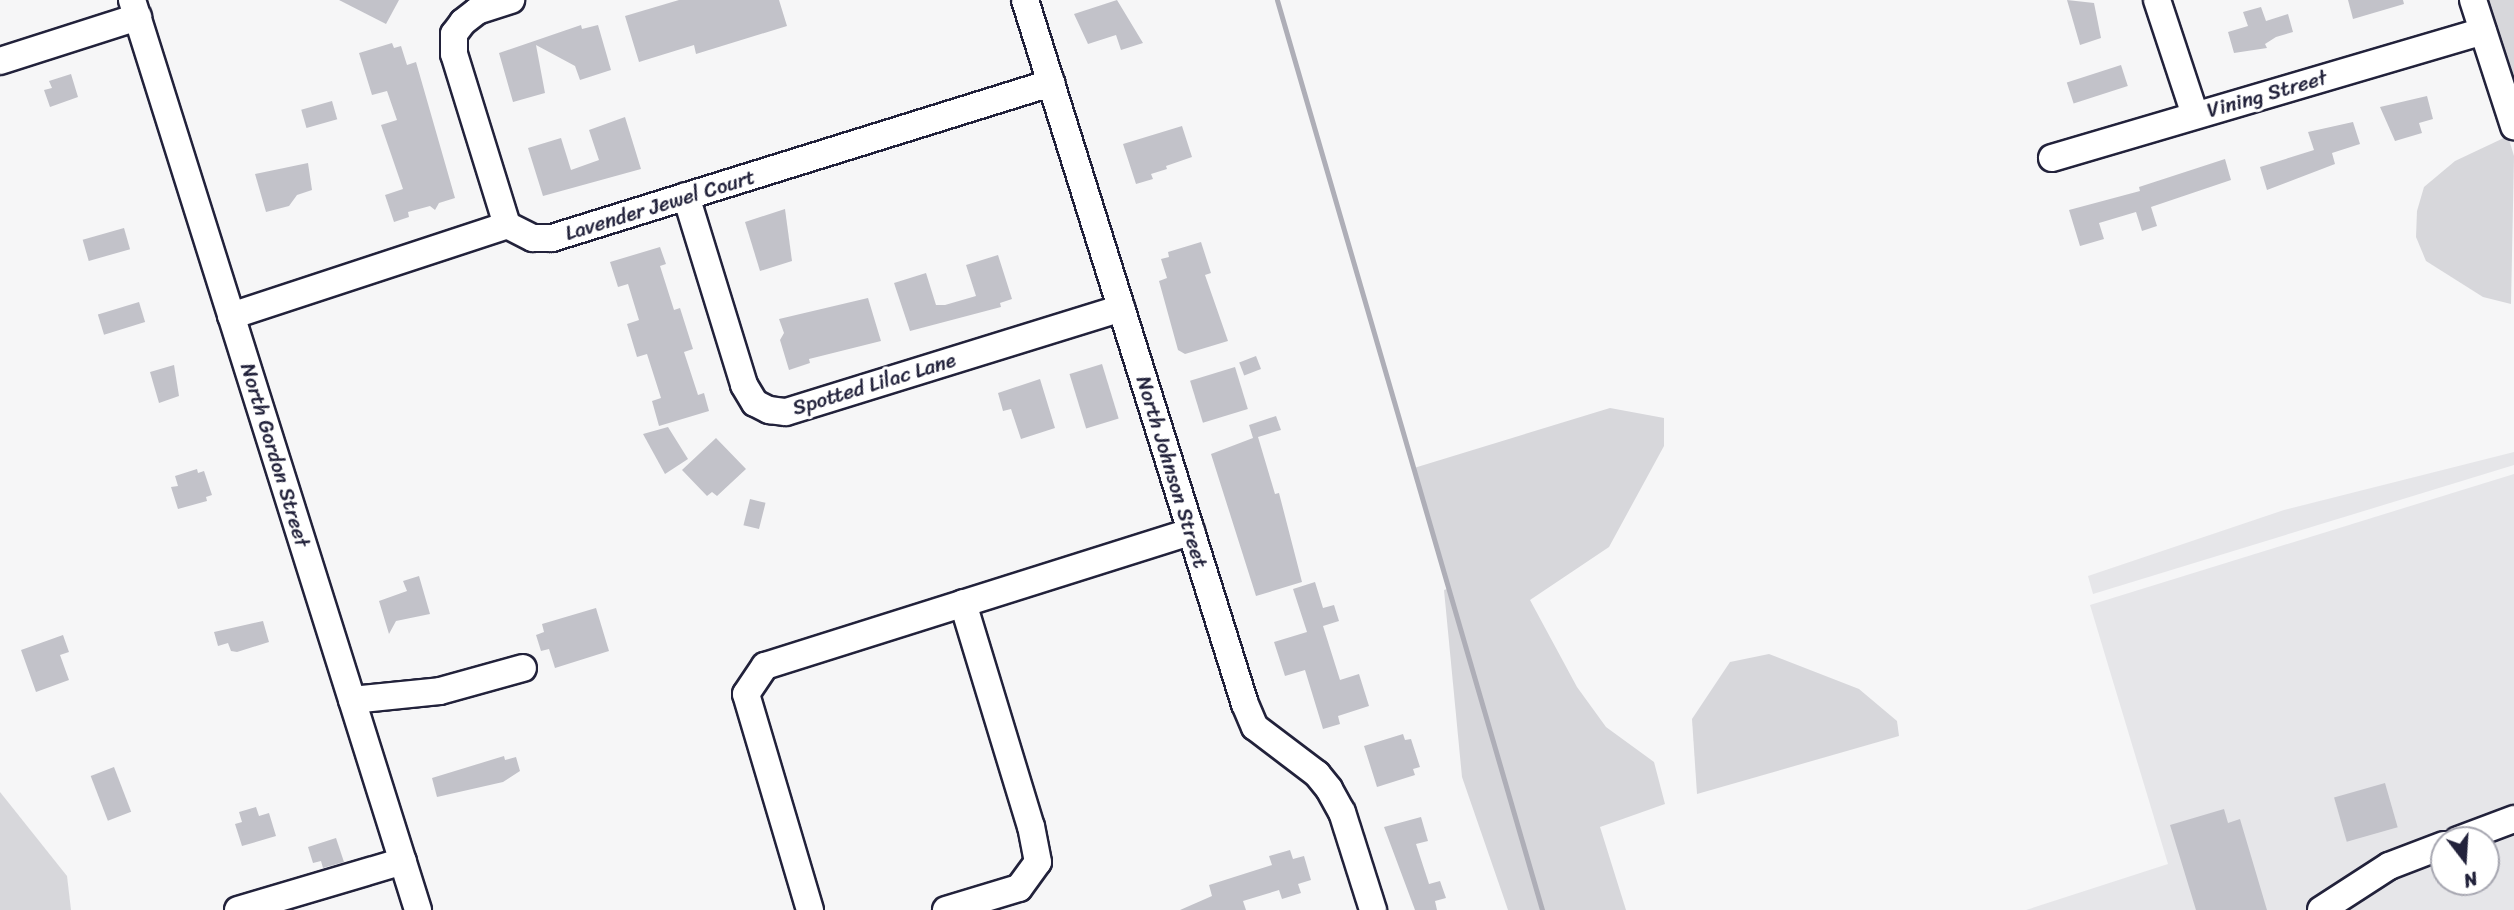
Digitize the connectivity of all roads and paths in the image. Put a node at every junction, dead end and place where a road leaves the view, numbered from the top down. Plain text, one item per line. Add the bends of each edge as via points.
1 (511, 0) edge
2 (1025, 0) edge
3 (2157, 0) edge
4 (2473, 0) edge
5 (135, 8) edge
6 (2483, 31) junction
7 (0, 61) edge
8 (1051, 83) junction
9 (2195, 115) junction
10 (2514, 126) edge
11 (2052, 158) dead end
12 (686, 197) junction
13 (507, 225) junction
14 (1121, 308) junction
15 (231, 316) junction
16 (1191, 532) junction
17 (963, 603) junction
18 (523, 668) dead end
19 (352, 700) junction
20 (2514, 819) edge
21 (2495, 826) edge
22 (2430, 850) edge
23 (402, 861) junction
24 (238, 910) edge
25 (418, 910) edge
26 (810, 910) edge
27 (946, 910) edge
28 (1373, 910) edge
29 (2321, 910) edge

1 - 13 street via 477,10 454,34 454,54
2 - 8 street, North Johnson Street
3 - 9 street
4 - 6 street
5 - 7 street
5 - 15 street, North Gordon Street
6 - 9 street, Vining Street
6 - 10 street
8 - 12 street, Lavender Jewel Court
8 - 14 street, North Johnson Street
9 - 11 street, Vining Street
12 - 13 street, Lavender Jewel Court via 552,238 533,238
12 - 14 street, Spotted Lilac Lane via 744,385 755,403 769,410 786,412
13 - 15 street
14 - 16 street, North Johnson Street
15 - 19 street, North Gordon Street
16 - 17 street
16 - 28 street, North Johnson Street via 1255,727 1317,774 1329,789 1342,812
17 - 26 street via 765,666 746,694
17 - 27 street via 1038,862 1019,888
18 - 19 street via 440,691
19 - 23 street, North Gordon Street
20 - 21 street
22 - 29 street via 2389,866
23 - 24 street
23 - 25 street, North Gordon Street

